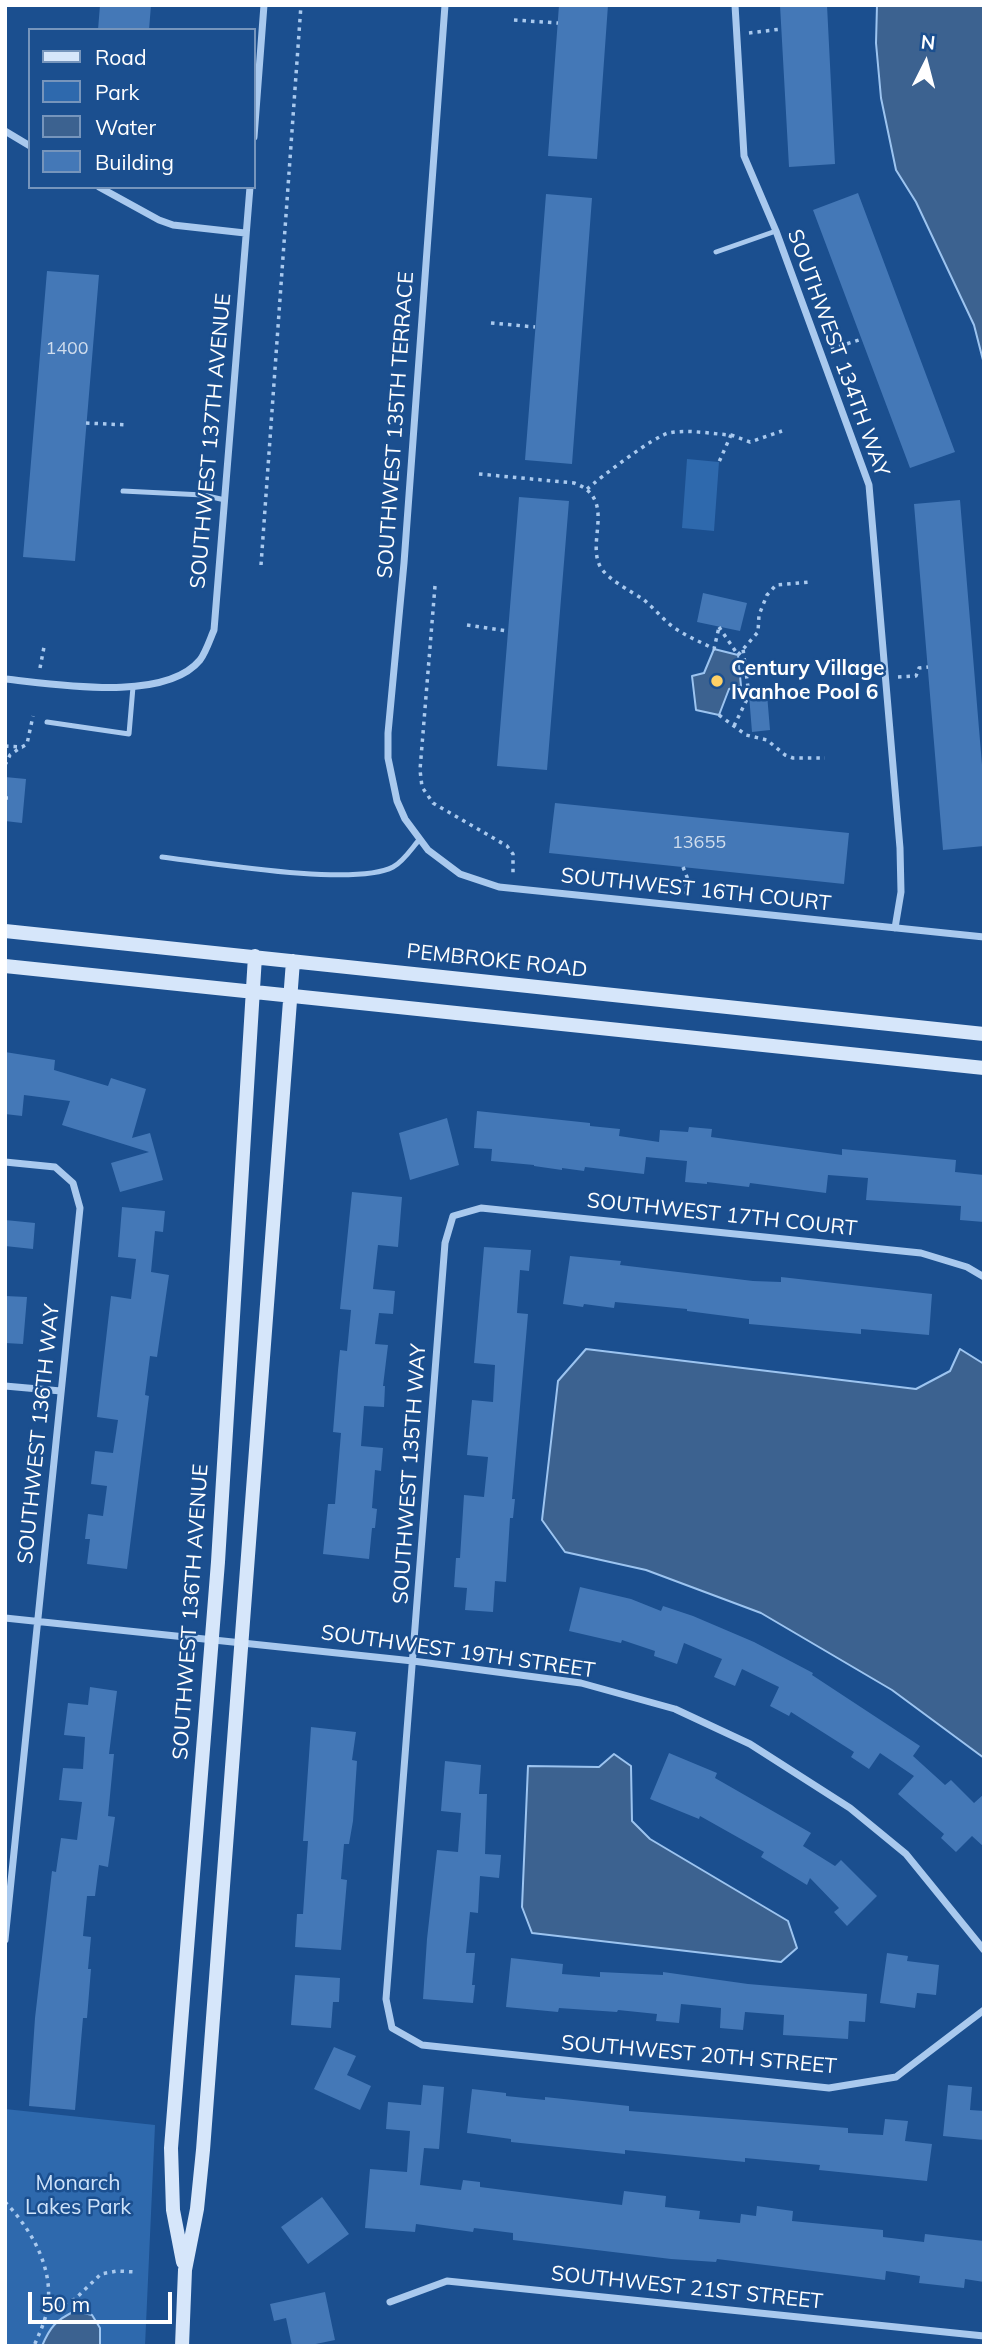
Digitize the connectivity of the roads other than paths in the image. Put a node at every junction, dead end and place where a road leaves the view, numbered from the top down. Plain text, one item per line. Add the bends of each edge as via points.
1 (264, 5) edge
2 (445, 5) edge
3 (735, 5) edge
4 (256, 111) edge
5 (5, 131) edge
6 (28, 145) edge
7 (103, 189) edge
8 (250, 189) edge
9 (776, 231) junction
10 (246, 233) junction
11 (716, 252) dead end
12 (122, 491) dead end
13 (225, 500) junction
14 (5, 679) edge
15 (133, 687) junction
16 (47, 722) dead end
17 (419, 839) junction
18 (162, 857) dead end
19 (895, 928) junction
20 (5, 931) edge
21 (984, 937) edge
22 (255, 956) junction
23 (293, 961) junction
24 (5, 966) edge
25 (252, 993) junction
26 (291, 996) junction
27 (984, 1034) edge
28 (984, 1069) edge
29 (5, 1162) edge
30 (453, 1216) joint
31 (984, 1277) edge
32 (5, 1386) edge
33 (61, 1391) junction
34 (5, 1618) edge
35 (38, 1622) junction
36 (211, 1640) junction
37 (243, 1643) junction
38 (413, 1661) junction
39 (10, 1848) edge
40 (5, 1940) edge
41 (984, 1950) edge
42 (984, 2010) edge
43 (392, 2028) joint
44 (185, 2270) junction
45 (390, 2302) dead end
46 (984, 2336) edge
47 (182, 2346) edge

1 - 4 street
2 - 17 street, SOUTHWEST 135TH TERRACE via 388,733 397,801
3 - 9 street, SOUTHWEST 134TH WAY via 744,156
5 - 6 street
7 - 10 street via 173,225
8 - 10 street, SOUTHWEST 137TH AVENUE
9 - 11 lane
9 - 19 street, SOUTHWEST 134TH WAY via 869,485 900,848 901,892
10 - 13 street, SOUTHWEST 137TH AVENUE
12 - 13 lane
13 - 15 street, SOUTHWEST 137TH AVENUE via 214,630 200,660 172,681
14 - 15 street
15 - 16 lane via 129,734
17 - 18 lane via 394,867 357,876
17 - 19 street, SOUTHWEST 16TH COURT via 460,874 499,887
19 - 21 street, SOUTHWEST 16TH COURT
20 - 22 street, PEMBROKE ROAD
22 - 23 street, PEMBROKE ROAD
22 - 25 street, SOUTHWEST 136TH AVENUE
23 - 26 street, SOUTHWEST 136TH AVENUE
23 - 27 street, PEMBROKE ROAD
24 - 25 street
25 - 26 street
25 - 36 street, SOUTHWEST 136TH AVENUE
26 - 28 street
26 - 37 street, SOUTHWEST 136TH AVENUE
29 - 33 street, SOUTHWEST 136TH WAY via 55,1167 73,1183 80,1208
30 - 31 street, SOUTHWEST 17TH COURT via 481,1208 921,1253
30 - 38 street, SOUTHWEST 135TH WAY via 445,1242
32 - 33 street
33 - 35 street, SOUTHWEST 136TH WAY
34 - 35 street, SOUTHWEST 19TH STREET
35 - 36 street, SOUTHWEST 19TH STREET
35 - 39 street, SOUTHWEST 136TH WAY
36 - 37 street, SOUTHWEST 19TH STREET
36 - 44 street, SOUTHWEST 136TH AVENUE via 171,2148 173,2210
37 - 38 street, SOUTHWEST 19TH STREET
37 - 44 street, SOUTHWEST 136TH AVENUE via 203,2150
38 - 41 street, SOUTHWEST 19TH STREET via 582,1683 675,1709 750,1744 850,1808 906,1854
38 - 43 street, SOUTHWEST 135TH WAY via 386,1999
39 - 40 street, SOUTHWEST 136TH WAY
42 - 43 street, SOUTHWEST 20TH STREET via 896,2077 829,2088 422,2045
44 - 47 street, SOUTHWEST 136TH AVENUE
45 - 46 street, SOUTHWEST 21ST STREET via 447,2281

